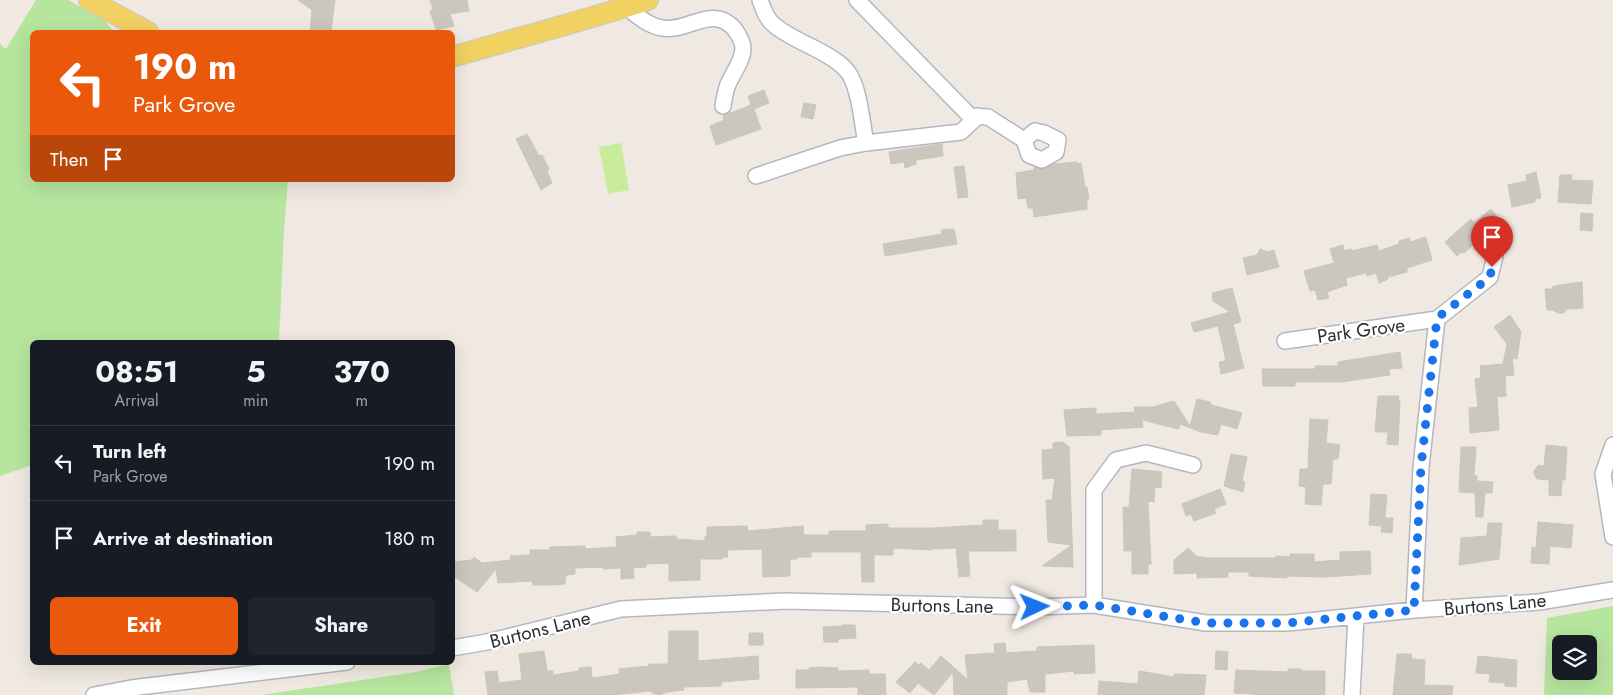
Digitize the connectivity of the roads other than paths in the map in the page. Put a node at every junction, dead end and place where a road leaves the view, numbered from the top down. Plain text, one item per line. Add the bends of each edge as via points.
1 (89, 0) edge
2 (648, 0) edge
3 (760, 0) edge
4 (856, 0) edge
5 (626, 7) junction
6 (144, 30) edge
7 (455, 57) edge
8 (723, 106) dead end
9 (978, 116) junction
10 (1024, 140) dead end
11 (866, 144) junction
12 (756, 176) dead end
13 (1495, 256) dead end
14 (1437, 318) junction
15 (1285, 341) dead end
16 (1613, 445) edge
17 (1193, 466) dead end
18 (1613, 537) edge
19 (1613, 590) edge
20 (1094, 605) junction
21 (1414, 610) junction
22 (1356, 616) junction
23 (455, 648) edge
24 (322, 665) edge
25 (94, 695) edge
26 (1352, 695) edge

1 - 6 main road
2 - 5 main road
3 - 11 street via 773,24 840,64 850,75
4 - 9 street via 970,116
5 - 7 main road
5 - 8 street via 660,28 670,29 701,19 719,18 731,25 743,48 726,88
9 - 10 street via 988,117
9 - 11 street via 961,132
11 - 12 street via 840,148
13 - 14 street, Park Grove via 1490,277
14 - 15 street, Park Grove
14 - 21 street via 1421,467
16 - 18 street via 1603,474
17 - 20 street via 1146,454 1116,460 1094,490
19 - 21 street, Burtons Lane via 1539,602
20 - 22 street, Burtons Lane via 1206,623 1288,623
20 - 23 street, Burtons Lane via 1035,607 785,601 620,609
21 - 22 street, Burtons Lane
22 - 26 street
24 - 25 street

